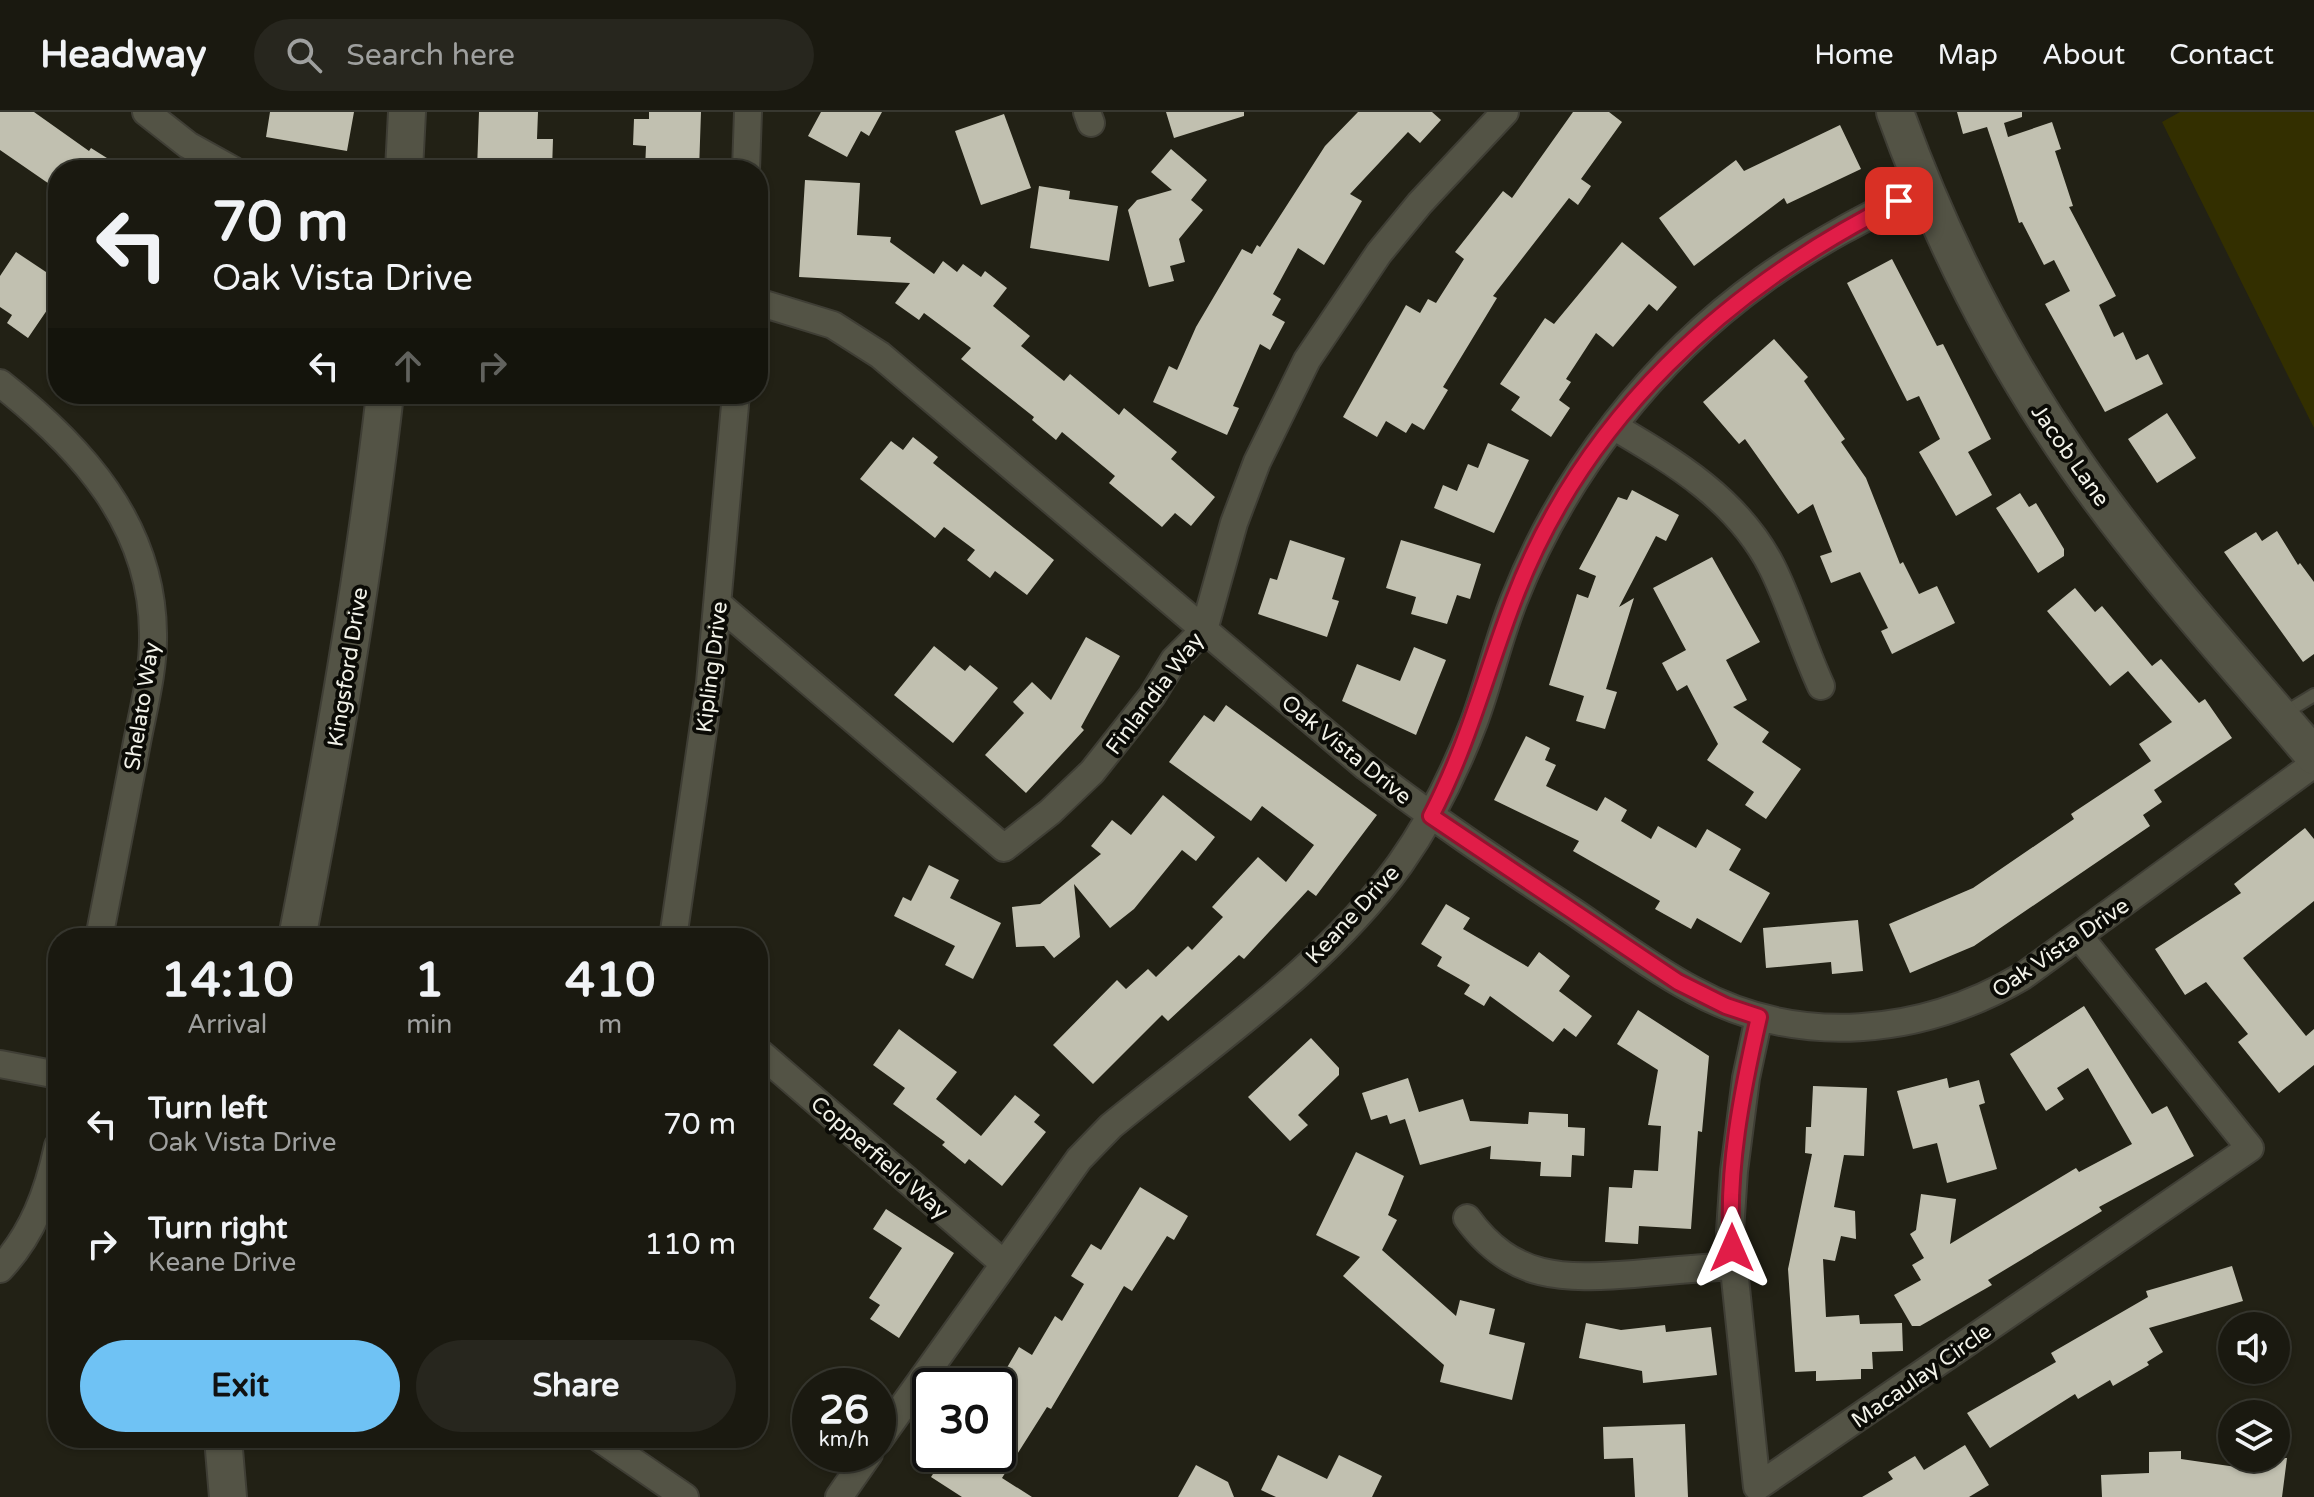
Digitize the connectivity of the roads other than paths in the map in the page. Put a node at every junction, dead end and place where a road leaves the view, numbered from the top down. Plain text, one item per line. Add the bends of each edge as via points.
1 (146, 112) edge
2 (407, 112) edge
3 (748, 112) edge
4 (1505, 112) edge
5 (1895, 112) edge
6 (215, 160) edge
7 (405, 160) edge
8 (746, 160) edge
9 (1924, 188) junction
10 (768, 305) edge
11 (0, 383) edge
12 (384, 404) edge
13 (735, 404) edge
14 (1613, 426) junction
15 (718, 604) junction
16 (1204, 630) junction
17 (1821, 686) dead end
18 (2314, 695) edge
19 (2280, 715) junction
20 (2314, 756) edge
21 (2314, 764) edge
22 (1431, 816) junction
23 (101, 928) edge
24 (299, 928) edge
25 (674, 928) edge
26 (2079, 936) junction
27 (1759, 1017) junction
28 (768, 1060) edge
29 (0, 1064) edge
30 (48, 1073) edge
31 (48, 1184) edge
32 (1467, 1218) dead end
33 (1003, 1263) junction
34 (1733, 1266) junction
35 (0, 1269) edge
36 (896, 1415) edge
37 (224, 1448) edge
38 (614, 1448) edge
39 (856, 1472) edge
40 (228, 1497) edge
41 (685, 1497) edge
42 (839, 1497) edge

1 - 6 street
2 - 7 street
3 - 8 street
4 - 16 street, Finlandia Way via 1379,253 1307,360 1248,486
5 - 9 street, Jacob Lane
9 - 14 street, Keane Drive via 1847,227 1761,281 1665,366
9 - 19 street, Jacob Lane via 1997,339 2070,455 2139,549
10 - 16 street, Oak Vista Drive via 833,325 880,355
11 - 23 street, Shelato Way via 81,456 114,498 139,552 151,598 151,669
12 - 24 street, Kingsford Drive via 337,727
13 - 15 street, Kipling Drive
14 - 17 street via 1674,461 1735,515 1771,566
14 - 22 street, Keane Drive via 1534,555 1474,722
15 - 16 street, Finlandia Way via 1004,848 1092,772 1174,660
15 - 25 street, Kipling Drive
16 - 22 street, Oak Vista Drive
18 - 19 lane
19 - 20 street, Jacob Lane
21 - 26 street, Oak Vista Drive
22 - 27 street, Oak Vista Drive via 1678,982
22 - 33 street, Keane Drive via 1375,896 1335,940 1111,1126 1079,1159
26 - 27 street, Oak Vista Drive via 1994,994 1929,1018 1846,1029
26 - 34 street, Macaulay Circle via 2250,1148 1757,1487
27 - 34 street, Macaulay Circle via 1734,1171
28 - 33 street, Copperfield Way
29 - 30 street
31 - 35 street via 27,1235
32 - 34 street via 1498,1252 1541,1273 1573,1279
33 - 36 street, Keane Drive
37 - 40 street
38 - 41 street
39 - 42 street

